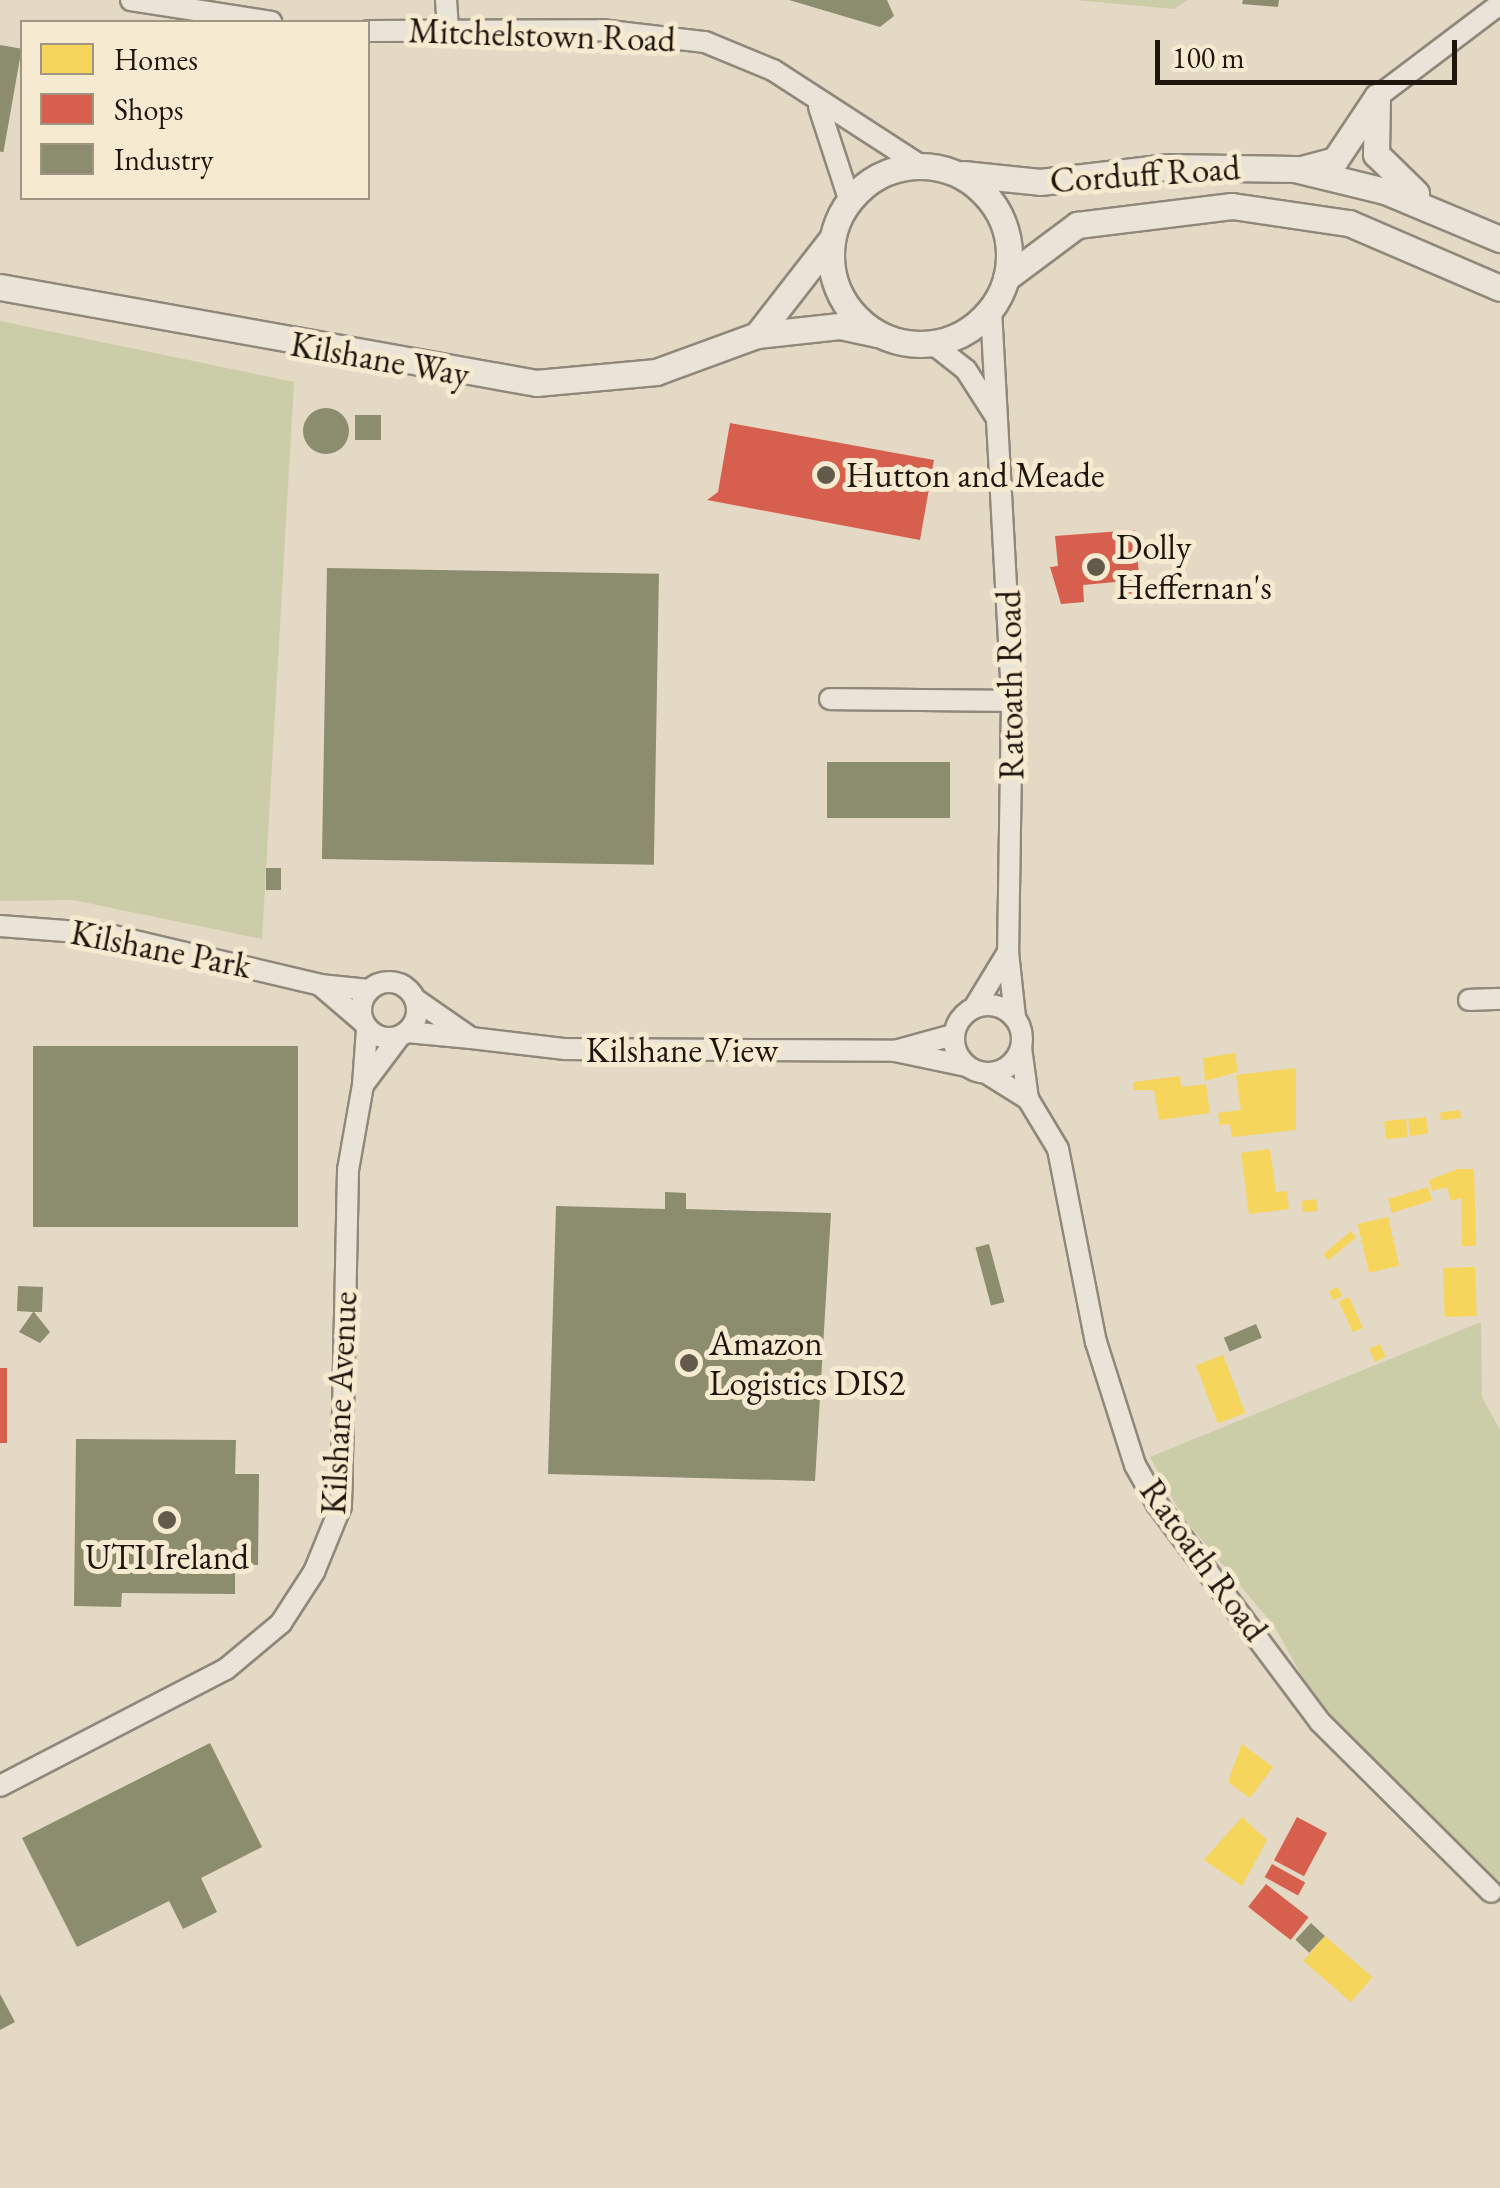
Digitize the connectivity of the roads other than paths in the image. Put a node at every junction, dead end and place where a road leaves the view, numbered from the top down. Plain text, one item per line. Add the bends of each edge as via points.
1 (131, 0) edge
2 (446, 0) edge
3 (1500, 4) edge
4 (258, 20) edge
5 (370, 31) edge
6 (448, 32) junction
7 (1377, 96) junction
8 (818, 105) junction
9 (920, 165) junction
10 (1294, 170) junction
11 (958, 174) junction
12 (849, 199) junction
13 (1454, 217) junction
14 (1500, 239) edge
15 (831, 240) junction
16 (1006, 278) junction
17 (0, 287) edge
18 (1500, 288) edge
19 (991, 309) junction
20 (877, 334) junction
21 (757, 335) junction
22 (933, 344) junction
23 (997, 419) junction
24 (830, 700) dead end
25 (1012, 702) junction
26 (0, 926) edge
27 (1008, 952) junction
28 (320, 986) junction
29 (369, 990) junction
30 (1500, 998) edge
31 (415, 999) junction
32 (1469, 1000) dead end
33 (974, 1008) junction
34 (1015, 1017) junction
35 (365, 1025) junction
36 (403, 1035) junction
37 (953, 1035) junction
38 (471, 1038) junction
39 (1021, 1048) junction
40 (894, 1051) junction
41 (966, 1066) junction
42 (988, 1074) junction
43 (363, 1084) junction
44 (1028, 1100) junction
45 (0, 1786) edge
46 (1491, 1892) dead end

1 - 4 street
2 - 6 street
3 - 7 street via 1407,65
5 - 6 street, Mitchelstown Road
6 - 8 street, Mitchelstown Road via 674,36 746,58
7 - 10 street via 1334,160
7 - 13 street via 1376,154 1390,177
8 - 9 street, Mitchelstown Road
8 - 12 street
9 - 11 street
9 - 12 street via 882,174
10 - 11 street, Corduff Road via 1168,167 1040,182
10 - 13 street, Corduff Road
11 - 16 street via 998,210
12 - 15 street
13 - 14 street, Corduff Road
15 - 20 street via 840,297
15 - 21 street
16 - 18 street, Corduff Road via 1076,225 1232,206 1349,223
16 - 19 street
17 - 21 street, Kilshane Way via 536,383 656,372
19 - 22 street
19 - 23 street, Ratoath Road
20 - 21 street, Kilshane Way via 840,326
20 - 22 street
22 - 23 street, Ratoath Road via 966,370
23 - 25 street, Ratoath Road
24 - 25 street
25 - 27 street, Ratoath Road
26 - 28 street, Kilshane Park via 105,934
27 - 33 street
27 - 34 street, Ratoath Road
28 - 29 street, Kilshane Park
28 - 35 street, Kilshane Park
29 - 31 street, Kilshane Park via 394,982
29 - 35 street, Kilshane Avenue
30 - 32 street
31 - 36 street
31 - 38 street, Kilshane View
33 - 34 street via 997,1006
33 - 37 street
34 - 39 street
35 - 36 street, Kilshane View
35 - 43 street, Kilshane Avenue
36 - 38 street, Kilshane View
36 - 43 street, Kilshane Avenue
37 - 40 street, Kilshane View
37 - 41 street
38 - 40 street, Kilshane View via 565,1049
39 - 42 street
39 - 44 street, Ratoath Road
40 - 41 street, Kilshane View
41 - 42 street
42 - 44 street, Ratoath Road
43 - 45 street, Kilshane Avenue via 348,1170 340,1506 314,1572 281,1623 236,1662
44 - 46 street, Ratoath Road via 1058,1149 1096,1342 1135,1465 1156,1504 1320,1722

